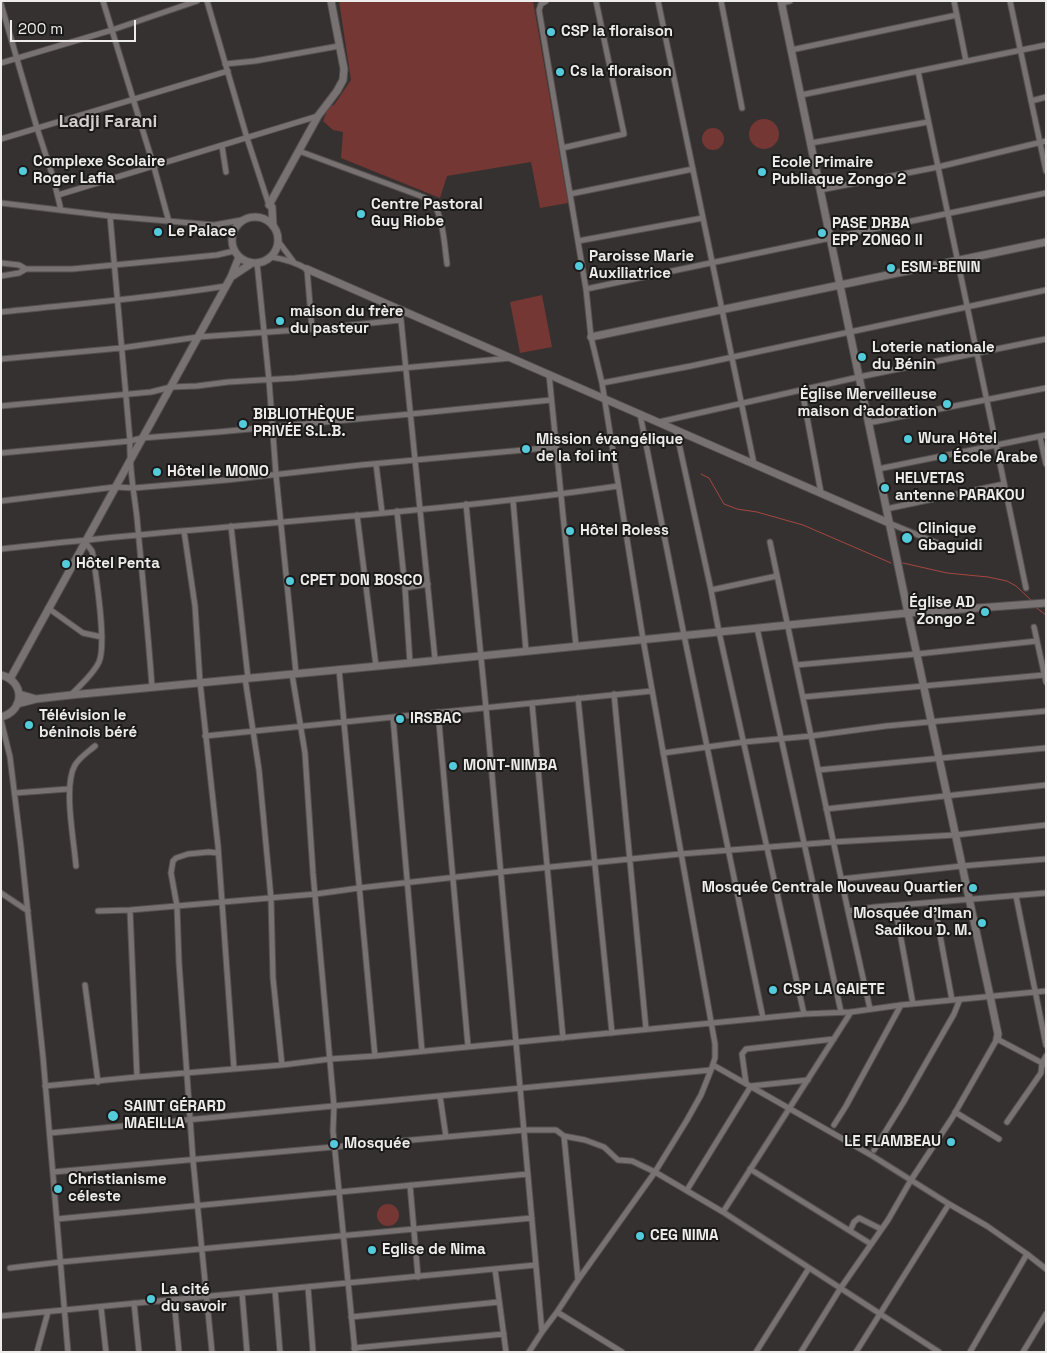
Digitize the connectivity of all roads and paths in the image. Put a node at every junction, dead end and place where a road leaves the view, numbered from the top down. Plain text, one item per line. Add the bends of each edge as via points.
1 (103, 1) edge
2 (197, 1) edge
3 (207, 1) edge
4 (331, 1) edge
5 (546, 1) edge
6 (596, 1) edge
7 (658, 1) edge
8 (721, 1) edge
9 (790, 1) edge
10 (954, 1) edge
11 (1010, 1) edge
12 (781, 2) edge
13 (1, 4) edge
14 (957, 15) junction
15 (112, 30) junction
16 (339, 46) junction
17 (1045, 47) edge
18 (791, 50) junction
19 (1020, 50) junction
20 (17, 58) junction
21 (966, 61) junction
22 (1, 63) edge
23 (225, 64) junction
24 (228, 71) junction
25 (918, 71) junction
26 (801, 95) junction
27 (1046, 97) edge
28 (133, 100) junction
29 (1031, 101) junction
30 (742, 108) dead end
31 (318, 116) junction
32 (928, 122) junction
33 (37, 128) junction
34 (247, 138) junction
35 (1, 139) edge
36 (1043, 142) edge
37 (810, 143) junction
38 (222, 146) junction
39 (562, 148) junction
40 (299, 151) junction
41 (154, 167) junction
42 (938, 167) junction
43 (693, 169) junction
44 (1046, 171) edge
45 (226, 172) dead end
46 (820, 190) junction
47 (1046, 193) edge
48 (570, 194) junction
49 (58, 195) junction
50 (1, 203) edge
51 (270, 206) junction
52 (62, 210) junction
53 (947, 213) junction
54 (110, 216) junction
55 (262, 218) junction
56 (703, 218) junction
57 (242, 220) junction
58 (169, 222) junction
59 (214, 225) junction
60 (273, 226) junction
61 (232, 234) junction
62 (830, 237) junction
63 (278, 241) junction
64 (578, 242) junction
65 (1046, 242) edge
66 (236, 254) junction
67 (271, 257) junction
68 (957, 261) junction
69 (293, 262) junction
70 (713, 262) junction
71 (1, 263) edge
72 (255, 264) junction
73 (447, 264) dead end
74 (114, 266) junction
75 (26, 269) junction
76 (307, 269) junction
77 (1, 276) edge
78 (231, 277) junction
79 (840, 285) junction
80 (226, 286) junction
81 (586, 289) junction
82 (1046, 290) edge
83 (118, 301) junction
84 (967, 308) junction
85 (400, 310) junction
86 (722, 310) junction
87 (1, 312) edge
88 (401, 320) junction
89 (312, 329) junction
90 (264, 332) junction
91 (850, 332) junction
92 (198, 337) junction
93 (591, 337) junction
94 (1046, 339) edge
95 (121, 348) junction
96 (977, 353) junction
97 (732, 356) junction
98 (512, 358) junction
99 (1, 359) edge
100 (406, 368) junction
101 (549, 374) junction
102 (859, 377) junction
103 (269, 380) junction
104 (602, 383) junction
105 (171, 387) junction
106 (1046, 388) edge
107 (802, 390) junction
108 (125, 395) junction
109 (604, 398) junction
110 (551, 400) junction
111 (986, 400) junction
112 (742, 404) junction
113 (1, 406) edge
114 (411, 414) junction
115 (640, 414) junction
116 (658, 422) junction
117 (868, 423) junction
118 (272, 427) junction
119 (676, 430) junction
120 (1043, 436) edge
121 (142, 438) junction
122 (130, 441) junction
123 (996, 445) junction
124 (556, 447) junction
125 (1, 453) edge
126 (415, 461) junction
127 (129, 462) junction
128 (376, 464) junction
129 (754, 464) junction
130 (1046, 464) edge
131 (878, 469) junction
132 (276, 475) junction
133 (1004, 484) junction
134 (618, 486) junction
135 (115, 487) junction
136 (134, 488) junction
137 (821, 493) junction
138 (561, 495) junction
139 (1, 500) edge
140 (513, 500) junction
141 (466, 504) junction
142 (420, 509) junction
143 (886, 509) junction
144 (397, 511) junction
145 (382, 512) junction
146 (357, 515) junction
147 (281, 522) junction
148 (889, 523) junction
149 (231, 526) junction
150 (184, 530) junction
151 (138, 535) junction
152 (85, 542) junction
153 (770, 542) dead end
154 (1, 549) edge
155 (952, 549) dead end
156 (777, 576) junction
157 (428, 584) junction
158 (405, 588) junction
159 (1026, 588) dead end
160 (712, 590) junction
161 (1046, 603) edge
162 (48, 608) junction
163 (908, 613) junction
164 (788, 625) junction
165 (1034, 627) dead end
166 (757, 628) junction
167 (719, 632) junction
168 (684, 635) junction
169 (102, 637) junction
170 (643, 639) junction
171 (1037, 641) junction
172 (576, 646) junction
173 (526, 651) junction
174 (917, 654) junction
175 (481, 655) junction
176 (435, 659) junction
177 (410, 663) junction
178 (796, 665) junction
179 (376, 666) junction
180 (339, 669) junction
181 (294, 674) junction
182 (4, 675) edge
183 (1044, 675) junction
184 (247, 678) junction
185 (200, 682) junction
186 (1046, 682) edge
187 (924, 686) junction
188 (152, 687) junction
189 (652, 691) junction
190 (19, 694) junction
191 (71, 694) junction
192 (614, 694) junction
193 (803, 697) junction
194 (578, 698) junction
195 (36, 699) junction
196 (532, 703) junction
197 (17, 704) junction
198 (486, 708) junction
199 (1046, 711) edge
200 (438, 712) junction
201 (1, 718) edge
202 (393, 718) junction
203 (344, 722) junction
204 (931, 722) junction
205 (300, 727) junction
206 (253, 732) junction
207 (205, 736) junction
208 (811, 736) junction
209 (781, 739) junction
210 (744, 742) junction
211 (95, 746) dead end
212 (707, 747) junction
213 (1046, 748) edge
214 (663, 753) junction
215 (939, 758) junction
216 (818, 770) junction
217 (1046, 785) edge
218 (68, 789) junction
219 (15, 793) junction
220 (947, 796) junction
221 (826, 809) junction
222 (1046, 825) edge
223 (956, 834) junction
224 (833, 842) junction
225 (804, 845) junction
226 (767, 848) junction
227 (728, 851) junction
228 (218, 853) junction
229 (680, 854) junction
230 (1046, 859) edge
231 (630, 860) junction
232 (595, 864) junction
233 (76, 866) dead end
234 (962, 866) junction
235 (547, 868) junction
236 (501, 872) junction
237 (453, 878) junction
238 (841, 879) junction
239 (407, 883) junction
240 (359, 888) junction
241 (1, 893) edge
242 (1046, 893) edge
243 (316, 894) junction
244 (1016, 896) junction
245 (271, 898) junction
246 (969, 899) junction
247 (222, 902) junction
248 (934, 903) junction
249 (177, 906) junction
250 (894, 906) junction
251 (130, 910) junction
252 (28, 911) junction
253 (98, 911) dead end
254 (848, 911) junction
255 (85, 985) dead end
256 (1046, 991) edge
257 (1036, 992) junction
258 (990, 996) junction
259 (960, 999) junction
260 (952, 1000) junction
261 (912, 1004) junction
262 (902, 1005) junction
263 (870, 1009) junction
264 (841, 1012) junction
265 (851, 1012) junction
266 (804, 1014) junction
267 (763, 1018) junction
268 (711, 1023) junction
269 (646, 1029) junction
270 (612, 1033) junction
271 (563, 1038) junction
272 (834, 1039) junction
273 (996, 1039) junction
274 (516, 1042) junction
275 (1046, 1045) edge
276 (468, 1046) junction
277 (422, 1051) junction
278 (375, 1056) junction
279 (1046, 1056) edge
280 (330, 1059) junction
281 (282, 1064) junction
282 (1044, 1064) edge
283 (712, 1067) junction
284 (234, 1069) junction
285 (186, 1073) junction
286 (137, 1076) junction
287 (808, 1080) junction
288 (98, 1082) junction
289 (748, 1085) junction
290 (45, 1086) junction
291 (520, 1088) junction
292 (440, 1096) junction
293 (334, 1106) junction
294 (790, 1108) junction
295 (955, 1112) junction
296 (190, 1120) junction
297 (1007, 1122) dead end
298 (834, 1125) dead end
299 (524, 1130) junction
300 (50, 1133) junction
301 (564, 1136) junction
302 (446, 1137) junction
303 (999, 1139) dead end
304 (335, 1147) junction
305 (874, 1150) dead end
306 (193, 1160) junction
307 (750, 1169) junction
308 (53, 1172) junction
309 (655, 1172) junction
310 (528, 1174) junction
311 (911, 1180) junction
312 (410, 1185) junction
313 (686, 1190) junction
314 (339, 1192) junction
315 (950, 1204) junction
316 (197, 1205) junction
317 (723, 1212) junction
318 (532, 1218) junction
319 (58, 1219) junction
320 (414, 1230) junction
321 (881, 1230) junction
322 (850, 1231) junction
323 (344, 1236) junction
324 (871, 1244) junction
325 (202, 1250) junction
326 (1027, 1254) junction
327 (61, 1262) junction
328 (536, 1265) junction
329 (10, 1268) dead end
330 (809, 1268) junction
331 (1046, 1268) edge
332 (495, 1269) junction
333 (418, 1277) junction
334 (578, 1280) junction
335 (348, 1283) junction
336 (308, 1287) junction
337 (840, 1289) junction
338 (275, 1290) junction
339 (242, 1293) junction
340 (208, 1296) junction
341 (174, 1300) junction
342 (499, 1302) junction
343 (134, 1304) junction
344 (101, 1307) junction
345 (65, 1310) junction
346 (48, 1312) junction
347 (557, 1312) junction
348 (880, 1313) junction
349 (1046, 1314) edge
350 (1, 1316) edge
351 (352, 1317) junction
352 (542, 1332) junction
353 (504, 1334) junction
354 (355, 1350) edge
355 (37, 1352) edge
356 (68, 1352) edge
357 (106, 1352) edge
358 (140, 1352) edge
359 (179, 1352) edge
360 (212, 1352) edge
361 (247, 1352) edge
362 (280, 1352) edge
363 (313, 1352) edge
364 (506, 1352) edge
365 (529, 1352) edge
366 (622, 1352) edge
367 (756, 1352) edge
368 (801, 1352) edge
369 (856, 1352) edge
370 (939, 1352) edge
371 (970, 1352) edge
372 (1022, 1352) edge

1 - 15 street
2 - 15 street
3 - 23 street
4 - 16 street
5 - 39 street via 539,10
6 - 39 street via 624,134
7 - 43 street
8 - 30 street
9 - 12 street
10 - 14 street
11 - 19 street
12 - 18 street
13 - 20 street
14 - 18 street
14 - 21 street
15 - 20 street
15 - 28 street
16 - 23 street
16 - 31 street via 343,80
17 - 19 street
18 - 26 street
19 - 21 street
19 - 29 street
20 - 22 street
20 - 33 street
21 - 25 street
23 - 24 street
24 - 28 street
24 - 34 street
25 - 26 street
25 - 32 street
26 - 37 street
27 - 29 street
28 - 33 street
28 - 41 street
29 - 36 street
31 - 34 street
31 - 40 street
32 - 37 street
32 - 42 street
33 - 35 street
33 - 49 street
34 - 38 street
34 - 51 street
36 - 42 street
36 - 44 street
37 - 46 street
38 - 41 street
38 - 45 street
39 - 48 street
40 - 51 street
40 - 73 street via 418,195 433,204 440,219
41 - 49 street
41 - 58 street
42 - 46 street
42 - 53 street
43 - 48 street
43 - 56 street
46 - 62 street
47 - 53 street
48 - 64 street
49 - 52 street
50 - 52 street
51 - 55 street
51 - 60 street
52 - 54 street
53 - 62 street
53 - 68 street
54 - 58 street
54 - 74 street
55 - 57 street via 255,216
55 - 60 street
56 - 64 street
56 - 70 street
57 - 59 street
57 - 61 street
58 - 59 street
59 - 61 street
60 - 63 street
61 - 66 street via 231,242
62 - 70 street
62 - 79 street
63 - 67 street
63 - 69 street
64 - 81 street
65 - 68 street
66 - 72 street
66 - 74 street
66 - 78 street
67 - 69 street
67 - 72 street
68 - 79 street
68 - 84 street
69 - 76 street
70 - 81 street
70 - 86 street
71 - 75 street
72 - 78 street
72 - 90 street
74 - 75 street
74 - 83 street
75 - 77 street
76 - 85 street
76 - 89 street
78 - 80 street
79 - 86 street
79 - 91 street
80 - 83 street
80 - 92 street
81 - 93 street
82 - 84 street
83 - 87 street
83 - 95 street
84 - 91 street
84 - 96 street
85 - 88 street
85 - 98 street
86 - 93 street
86 - 97 street
88 - 89 street
88 - 100 street
89 - 90 street
90 - 92 street
90 - 103 street
91 - 97 street
91 - 102 street
92 - 95 street
92 - 105 street
93 - 104 street
94 - 96 street
95 - 99 street
95 - 108 street
96 - 102 street
96 - 111 street
97 - 104 street
97 - 112 street
98 - 100 street
98 - 101 street
100 - 103 street
100 - 114 street
101 - 109 street
101 - 110 street
102 - 107 street
102 - 117 street
103 - 105 street
103 - 118 street
104 - 109 street
105 - 108 street
105 - 121 street
106 - 111 street
107 - 112 street
107 - 137 street
108 - 113 street
108 - 122 street
109 - 115 street
109 - 134 street
110 - 114 street
110 - 124 street
111 - 117 street
111 - 123 street
112 - 116 street
112 - 129 street
114 - 118 street
114 - 126 street
115 - 116 street
115 - 168 street
116 - 119 street
117 - 131 street
118 - 121 street
118 - 132 street
119 - 129 street
119 - 160 street
120 - 123 street
120 - 130 street
121 - 122 street
121 - 127 street
122 - 125 street
122 - 127 street
123 - 131 street
123 - 133 street
124 - 126 street
124 - 138 street
126 - 128 street
126 - 142 street
127 - 135 street
127 - 136 street
128 - 132 street
128 - 145 street
129 - 137 street
131 - 143 street
132 - 136 street
132 - 147 street
133 - 143 street
133 - 159 street
134 - 138 street
134 - 170 street
135 - 136 street
135 - 139 street
135 - 152 street
136 - 151 street
137 - 148 street
138 - 140 street
138 - 172 street
140 - 141 street
140 - 173 street
141 - 142 street
141 - 175 street
142 - 144 street
142 - 157 street
143 - 148 street
144 - 145 street
144 - 158 street
145 - 146 street
146 - 147 street
146 - 179 street
147 - 149 street
147 - 181 street
148 - 155 street
148 - 163 street
149 - 150 street
149 - 184 street
150 - 151 street
150 - 185 street via 195,606
151 - 152 street
151 - 188 street
152 - 154 street
152 - 162 street
152 - 169 street via 93,555
153 - 156 street
156 - 160 street
156 - 164 street
157 - 158 street
157 - 176 street
158 - 177 street
160 - 167 street
161 - 163 street
162 - 169 street via 83,633
162 - 182 street
163 - 164 street
163 - 174 street
164 - 166 street
164 - 178 street
165 - 171 street
166 - 167 street
166 - 209 street
167 - 168 street
167 - 210 street
168 - 170 street
168 - 212 street
169 - 191 street via 102,653 97,666
170 - 172 street
170 - 189 street
171 - 174 street
171 - 183 street
172 - 173 street
173 - 175 street
174 - 178 street
174 - 187 street
175 - 176 street
175 - 198 street
176 - 177 street
177 - 179 street
178 - 193 street
179 - 180 street
180 - 181 street
180 - 203 street
181 - 184 street
181 - 205 street
182 - 190 street via 14,683
183 - 186 street
183 - 187 street
184 - 185 street
184 - 206 street
185 - 188 street
185 - 207 street
187 - 193 street
187 - 204 street
188 - 191 street
189 - 192 street
189 - 214 street
190 - 195 street
190 - 197 street
191 - 195 street
192 - 194 street
192 - 231 street
193 - 208 street
194 - 196 street
194 - 232 street
195 - 197 street
196 - 198 street
196 - 235 street
197 - 201 street via 11,713
198 - 200 street
198 - 236 street
199 - 204 street
200 - 202 street
200 - 237 street
201 - 219 street
202 - 203 street
202 - 239 street
203 - 205 street
203 - 240 street
204 - 208 street
204 - 215 street
205 - 206 street
205 - 243 street
206 - 207 street
206 - 245 street
207 - 228 street
208 - 209 street
208 - 216 street
209 - 210 street
209 - 225 street
210 - 212 street
210 - 226 street
211 - 218 street via 76,763
212 - 214 street
212 - 227 street
213 - 215 street
214 - 229 street
215 - 216 street
215 - 220 street
216 - 221 street
217 - 220 street
218 - 219 street
218 - 233 street
219 - 252 street
220 - 221 street
220 - 223 street
221 - 224 street
222 - 223 street
223 - 224 street
223 - 234 street
224 - 225 street
224 - 238 street
225 - 226 street
225 - 264 street
226 - 227 street
226 - 266 street
227 - 229 street
227 - 267 street
228 - 247 street
228 - 249 street via 188,854 176,858 171,872
229 - 231 street
229 - 268 street
230 - 234 street
231 - 232 street
231 - 269 street
232 - 235 street
232 - 270 street
234 - 238 street
234 - 246 street
235 - 236 street
235 - 271 street
236 - 237 street
236 - 274 street
237 - 239 street
237 - 276 street
238 - 254 street
239 - 240 street
239 - 277 street
240 - 243 street
240 - 278 street
241 - 252 street
242 - 244 street
243 - 245 street
243 - 280 street
244 - 246 street
244 - 257 street
245 - 247 street
245 - 281 street via 273,978
246 - 248 street
246 - 258 street
247 - 249 street
247 - 284 street
248 - 250 street
248 - 260 street
249 - 251 street
249 - 285 street
250 - 254 street
250 - 261 street
251 - 253 street
251 - 286 street
252 - 290 street
254 - 263 street
255 - 288 street
256 - 257 street
257 - 258 street
257 - 275 street
258 - 259 street
258 - 273 street via 998,1034
259 - 260 street
259 - 305 street
260 - 261 street
261 - 262 street
262 - 263 street
262 - 298 street
263 - 265 street
264 - 265 street
264 - 266 street
265 - 272 street
266 - 267 street
267 - 268 street
268 - 269 street
268 - 283 street via 715,1044
269 - 270 street
270 - 271 street
271 - 274 street
272 - 287 street
272 - 289 street via 746,1048 742,1054
273 - 282 street
273 - 295 street
274 - 276 street
274 - 291 street
276 - 277 street
277 - 278 street
278 - 280 street
279 - 282 street
280 - 281 street
280 - 293 street
281 - 284 street
282 - 297 street
283 - 289 street
283 - 291 street
283 - 309 street via 702,1095
284 - 285 street
285 - 286 street
285 - 296 street
286 - 288 street
287 - 289 street
287 - 294 street
288 - 290 street
289 - 294 street
289 - 313 street
290 - 300 street
291 - 292 street
291 - 299 street
292 - 293 street
292 - 302 street
293 - 296 street
293 - 304 street
294 - 307 street
294 - 311 street
295 - 303 street
295 - 311 street
296 - 300 street
296 - 306 street
299 - 301 street via 551,1129
299 - 302 street
299 - 310 street
300 - 308 street
301 - 309 street via 604,1146 618,1160 632,1161
301 - 334 street
302 - 304 street
304 - 306 street
304 - 314 street
306 - 308 street
306 - 316 street
307 - 317 street
307 - 322 street
308 - 319 street
309 - 313 street
309 - 334 street
310 - 312 street
310 - 318 street
311 - 315 street
311 - 321 street
312 - 314 street
312 - 320 street
313 - 317 street
314 - 316 street
314 - 323 street
315 - 326 street
315 - 348 street
316 - 319 street
316 - 325 street
317 - 330 street
318 - 320 street
318 - 328 street
319 - 327 street
320 - 323 street
320 - 333 street
321 - 322 street via 860,1218
321 - 324 street
322 - 324 street
323 - 325 street
323 - 335 street
324 - 337 street
325 - 327 street
325 - 340 street
326 - 331 street
326 - 371 street
327 - 329 street
327 - 345 street
328 - 332 street
328 - 352 street
330 - 337 street
330 - 367 street
332 - 333 street
332 - 342 street
333 - 335 street
334 - 347 street
335 - 336 street
335 - 351 street
336 - 338 street
336 - 363 street
337 - 348 street
337 - 368 street
338 - 339 street
338 - 362 street
339 - 340 street
339 - 361 street
340 - 341 street
340 - 360 street
341 - 343 street
341 - 359 street
342 - 351 street
342 - 353 street
343 - 344 street
343 - 358 street
344 - 345 street
344 - 357 street
345 - 346 street
345 - 356 street
346 - 350 street
346 - 355 street
347 - 352 street
347 - 366 street
348 - 369 street
348 - 370 street
349 - 372 street
351 - 354 street
352 - 365 street
353 - 354 street
353 - 364 street

